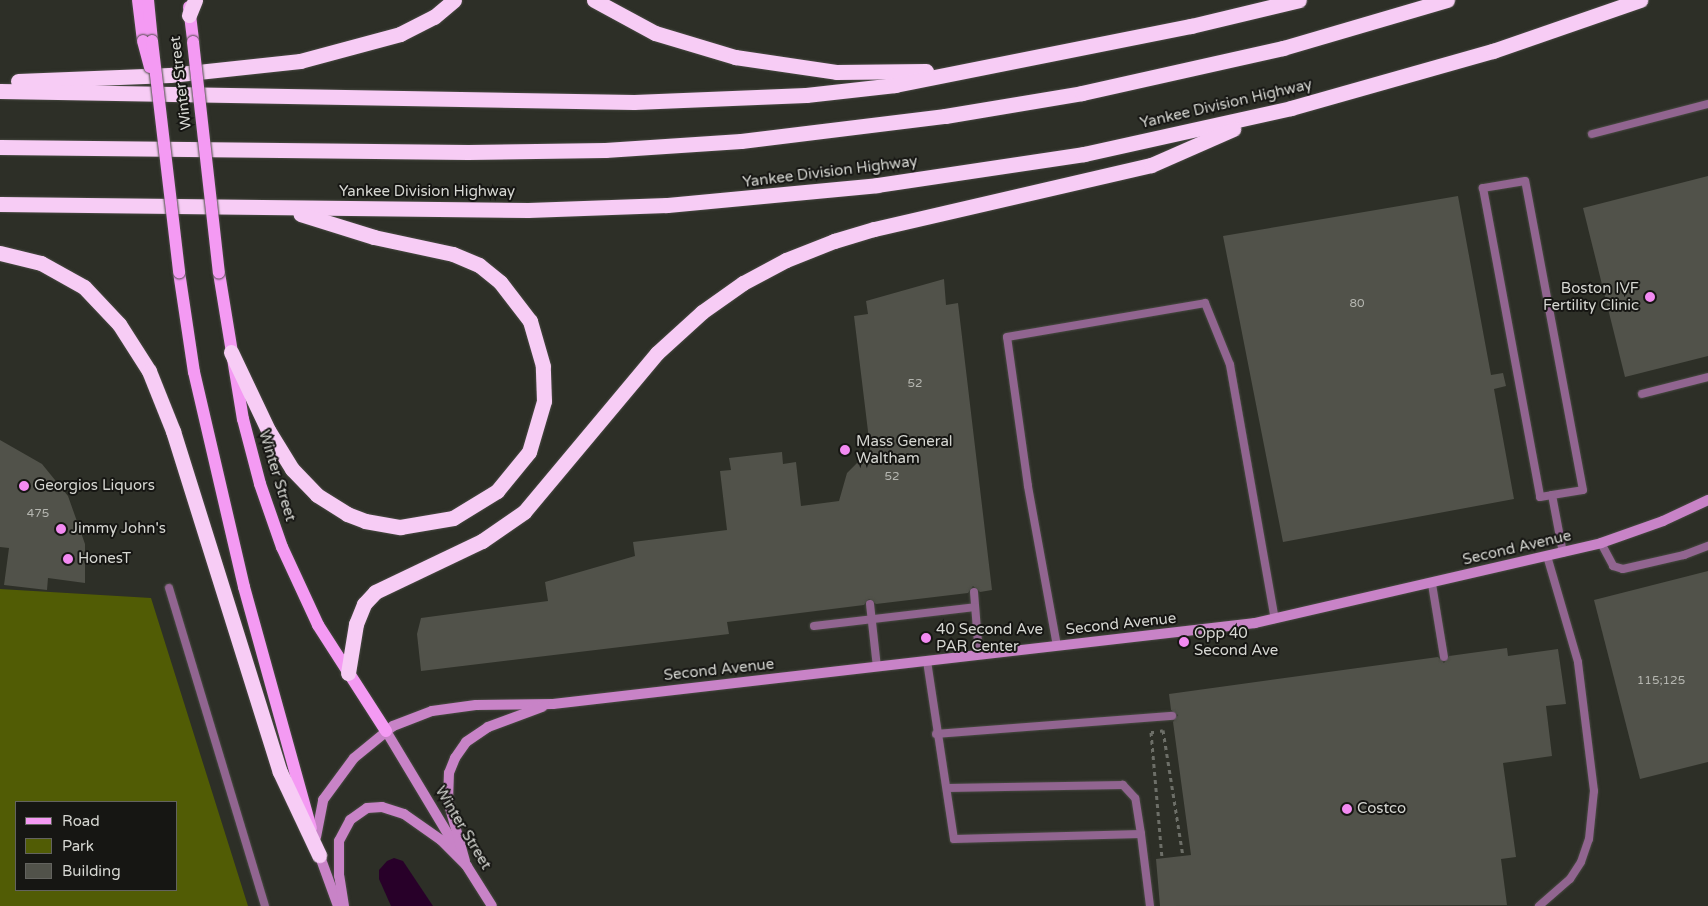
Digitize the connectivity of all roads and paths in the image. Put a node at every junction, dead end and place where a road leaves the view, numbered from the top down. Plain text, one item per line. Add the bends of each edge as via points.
1 (138, 0) edge
2 (148, 0) edge
3 (195, 0) edge
4 (454, 0) edge
5 (1299, 0) edge
6 (1447, 0) edge
7 (1640, 0) edge
8 (595, 1) edge
9 (189, 8) edge
10 (148, 41) junction
11 (958, 71) junction
12 (0, 81) edge
13 (0, 91) edge
14 (1708, 104) edge
15 (1264, 114) junction
16 (1592, 134) dead end
17 (0, 147) edge
18 (0, 204) edge
19 (282, 209) junction
20 (0, 253) edge
21 (231, 352) junction
22 (1708, 377) edge
23 (1642, 394) dead end
24 (1552, 496) junction
25 (1708, 500) edge
26 (1600, 543) junction
27 (1708, 546) edge
28 (1563, 552) junction
29 (1547, 556) junction
30 (1432, 584) junction
31 (169, 588) dead end
32 (974, 592) dead end
33 (870, 604) dead end
34 (975, 607) junction
35 (872, 619) junction
36 (1276, 620) junction
37 (814, 626) dead end
38 (1057, 646) junction
39 (979, 655) junction
40 (1444, 656) dead end
41 (927, 661) junction
42 (877, 667) junction
43 (348, 673) junction
44 (552, 704) junction
45 (1172, 716) dead end
46 (386, 731) junction
47 (936, 734) junction
48 (947, 788) junction
49 (1141, 834) junction
50 (319, 855) junction
51 (1183, 856) dead end
52 (1162, 858) dead end
53 (467, 866) junction
54 (265, 906) edge
55 (338, 906) edge
56 (344, 906) edge
57 (492, 906) edge
58 (1150, 906) edge
59 (1539, 906) edge

1 - 10 main road
2 - 10 main road, Winter Street
3 - 9 highway
4 - 12 highway via 434,17 400,34 300,61 108,80
5 - 11 highway via 1092,46
6 - 17 highway via 1283,48 1082,93 889,124 742,140 605,150 468,152
7 - 15 highway, Yankee Division Highway via 1485,53
8 - 11 highway via 670,39 752,61 836,72
9 - 21 main road, Winter Street, bridge
10 - 50 main road, Winter Street, bridge via 158,87 194,372 244,586
11 - 13 highway via 876,87 702,101
14 - 16 lane
15 - 19 highway, Yankee Division Highway via 1015,166 772,197 588,209
15 - 43 highway via 1151,166 874,229 802,252 743,283 702,312 657,353 524,512 482,541 375,592 364,604 356,624
18 - 19 highway, Yankee Division Highway
19 - 21 highway via 374,237 453,254 479,265 500,282 530,321 541,351 545,383 536,436 510,479 469,511 418,526 365,521 317,496 292,469 268,430
20 - 50 highway via 40,263 84,287 119,324 149,371 177,445 280,772
21 - 43 main road, Winter Street via 251,452 282,547 318,625
22 - 23 lane
24 - 24 lane via 1540,497 1482,188 1525,181 1583,490
24 - 28 lane
25 - 26 street, Second Avenue via 1664,521
26 - 27 lane via 1610,562 1623,569
26 - 28 street, Second Avenue
28 - 29 street, Second Avenue
29 - 30 street, Second Avenue
29 - 59 lane via 1578,662 1594,791 1589,839 1581,862 1570,879
30 - 36 street, Second Avenue
30 - 40 lane
31 - 54 lane
32 - 34 lane
33 - 35 lane
34 - 35 lane
34 - 39 lane
35 - 37 lane
35 - 42 lane
36 - 38 street, Second Avenue
36 - 38 lane via 1230,365 1205,303 1007,337 1028,486
38 - 39 street, Second Avenue
39 - 41 street, Second Avenue
41 - 42 street, Second Avenue
41 - 47 lane
42 - 44 street, Second Avenue
43 - 46 main road, Winter Street
44 - 46 street, Second Avenue via 443,709 411,717
44 - 53 street, Second Avenue via 488,727 466,742 455,758 449,773 448,801
45 - 47 lane
46 - 50 street, Second Avenue via 354,758 327,792 316,824
46 - 53 street, Winter Street
47 - 48 lane
48 - 49 lane via 1124,785 1134,798
48 - 49 lane via 954,839
49 - 58 lane
50 - 55 street, Winter Street
51 - 52 path via 1163,730 1151,732
53 - 56 street via 441,840 404,814 382,807 367,808 350,820 339,841 339,876
53 - 57 street, Winter Street

